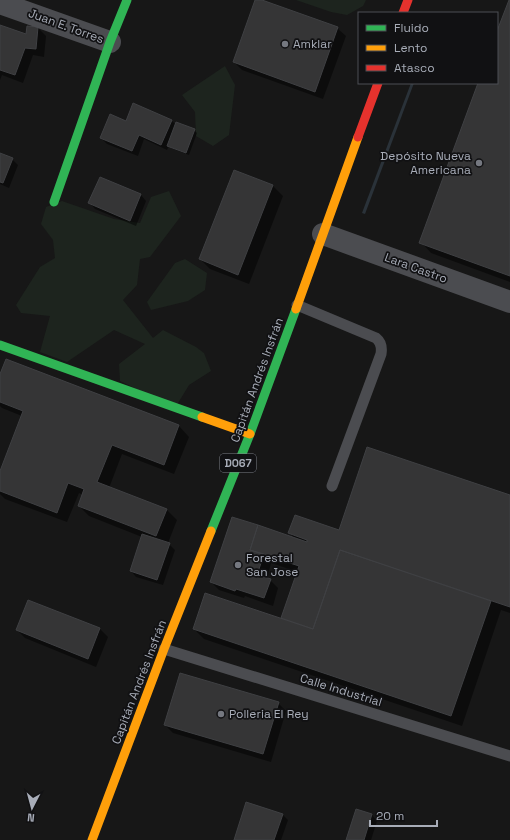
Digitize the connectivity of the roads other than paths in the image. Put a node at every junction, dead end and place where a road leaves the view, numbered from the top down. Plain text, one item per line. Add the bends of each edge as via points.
1 (127, 0) edge
2 (408, 0) edge
3 (0, 3) edge
4 (403, 12) edge
5 (110, 42) junction
6 (378, 84) edge
7 (54, 202) dead end
8 (323, 234) junction
9 (510, 302) edge
10 (297, 306) junction
11 (0, 345) edge
12 (250, 434) junction
13 (332, 486) dead end
14 (164, 649) junction
15 (510, 756) edge
16 (92, 840) edge

1 - 5 main road
2 - 4 main road
3 - 5 street, Juan E. Torres
5 - 7 main road
6 - 8 main road, Capitán Andrés Insfrán / D067
8 - 9 street, Lara Castro
8 - 10 main road, Capitán Andrés Insfrán / D067
10 - 12 main road, Capitán Andrés Insfrán / D067
10 - 13 lane via 380,341 380,354
11 - 12 main road
12 - 14 main road, Capitán Andrés Insfrán / D067
14 - 15 lane, Calle Industrial
14 - 16 main road, Capitán Andrés Insfrán / D067

